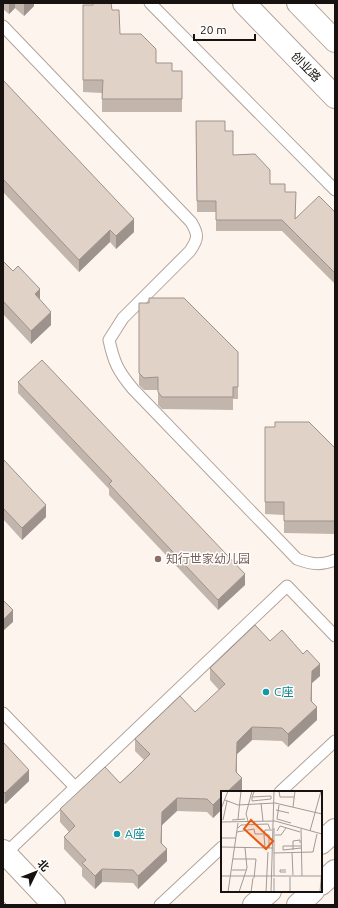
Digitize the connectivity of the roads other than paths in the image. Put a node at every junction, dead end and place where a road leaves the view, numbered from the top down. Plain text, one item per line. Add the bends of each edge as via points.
1 (150, 3) edge
2 (244, 3) edge
3 (298, 3) edge
4 (3, 26) edge
5 (335, 41) edge
6 (335, 97) edge
7 (335, 190) edge
8 (335, 560) edge
9 (335, 636) edge
10 (3, 712) edge
11 (335, 741) edge
12 (75, 787) junction
13 (281, 791) edge
14 (335, 830) edge
15 (322, 842) edge
16 (221, 848) edge
17 (4, 852) edge
18 (335, 871) edge
19 (322, 883) edge
20 (269, 892) edge
21 (312, 892) edge
22 (54, 905) edge
23 (160, 905) edge
24 (254, 905) edge
25 (298, 905) edge

1 - 7 lane
2 - 6 main road, 创业路
3 - 5 main road
4 - 8 lane via 191,222 196,231 196,241 190,251 123,318 109,340 120,373 297,559 311,565
9 - 12 lane via 287,586
10 - 12 lane
11 - 13 lane
12 - 17 lane
14 - 15 main road
16 - 23 lane
17 - 22 main road
18 - 19 main road
20 - 24 main road
21 - 25 main road

